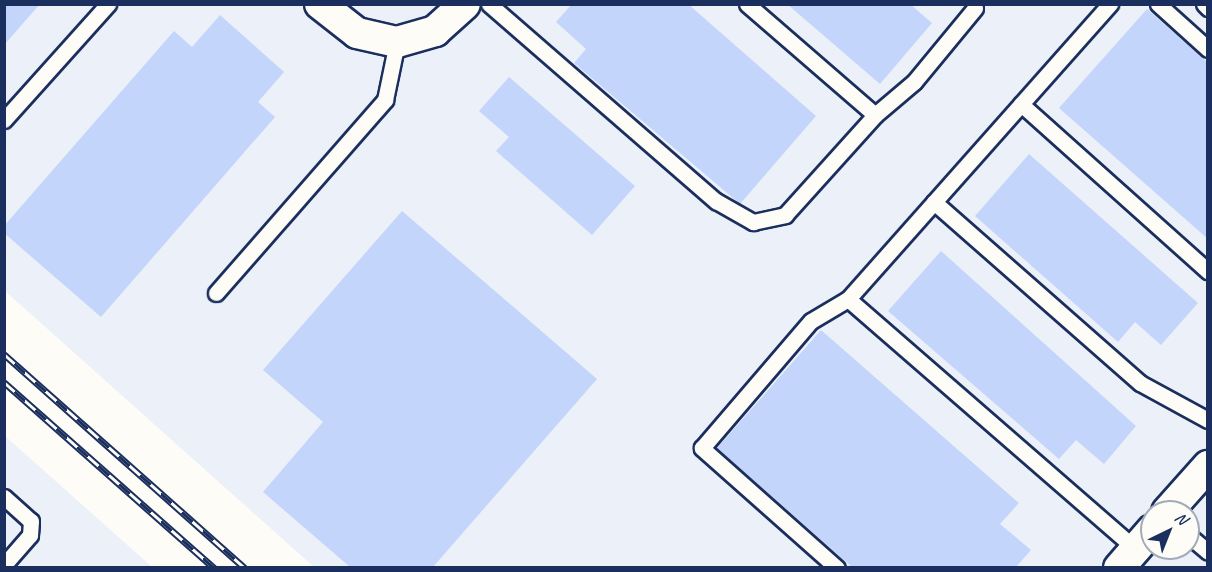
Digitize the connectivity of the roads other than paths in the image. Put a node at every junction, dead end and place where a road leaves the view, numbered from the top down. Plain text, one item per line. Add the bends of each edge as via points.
1 (108, 4) edge
2 (320, 4) edge
3 (465, 4) edge
4 (489, 4) edge
5 (747, 4) edge
6 (1110, 4) edge
7 (1158, 4) edge
8 (1204, 4) edge
9 (974, 6) edge
10 (1208, 8) edge
11 (398, 42) junction
12 (1208, 49) edge
13 (1021, 104) junction
14 (875, 115) junction
15 (4, 120) edge
16 (934, 202) junction
17 (1208, 271) edge
18 (216, 292) dead end
19 (848, 299) junction
20 (1208, 420) edge
21 (1208, 466) edge
22 (4, 498) edge
23 (1178, 500) edge
24 (1136, 549) edge
25 (4, 565) edge
26 (837, 567) edge

1 - 15 lane
2 - 11 street via 357,33
3 - 11 street via 435,31
4 - 14 lane via 716,201 753,222 784,215
5 - 14 lane
6 - 13 lane
7 - 12 lane
8 - 10 lane
9 - 14 lane via 914,82
11 - 18 lane via 385,99
13 - 16 lane
13 - 17 lane
16 - 19 lane
16 - 20 lane via 1140,383
19 - 24 lane
19 - 26 lane via 811,321 702,448
21 - 23 street
22 - 25 lane via 31,521 30,535

